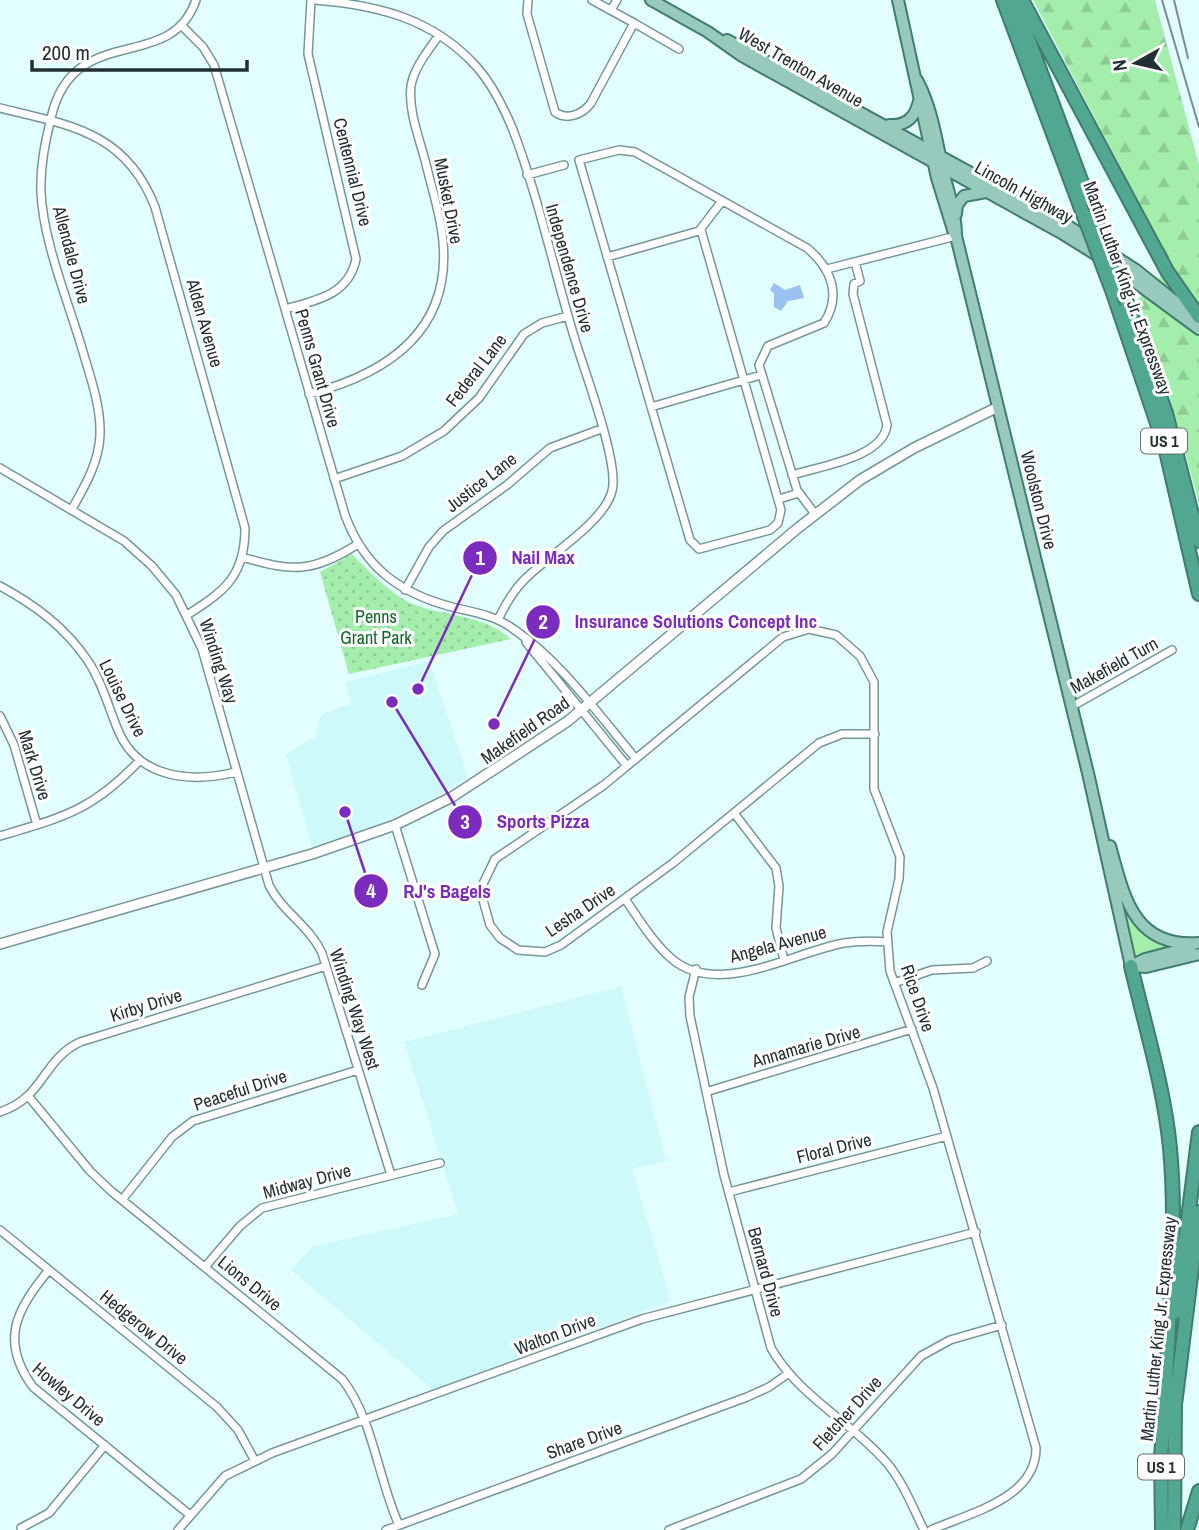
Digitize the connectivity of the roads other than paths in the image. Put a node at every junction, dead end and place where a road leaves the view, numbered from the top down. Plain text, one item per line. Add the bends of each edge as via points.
1 (196, 0) edge
2 (313, 0) edge
3 (528, 0) edge
4 (592, 0) edge
5 (617, 0) edge
6 (651, 0) edge
7 (898, 0) edge
8 (1003, 0) edge
9 (1014, 0) edge
10 (1022, 0) edge
11 (607, 6) edge
12 (634, 23) junction
13 (183, 27) junction
14 (708, 32) junction
15 (439, 35) junction
16 (679, 49) dead end
17 (917, 80) junction
18 (919, 99) junction
19 (0, 108) edge
20 (50, 120) junction
21 (882, 123) junction
22 (937, 159) junction
23 (564, 164) dead end
24 (527, 175) junction
25 (989, 192) junction
26 (722, 201) junction
27 (956, 220) junction
28 (701, 230) junction
29 (956, 236) junction
30 (607, 257) junction
31 (855, 262) junction
32 (827, 269) junction
33 (285, 309) junction
34 (568, 316) junction
35 (1199, 319) edge
36 (1199, 329) edge
37 (761, 375) junction
38 (745, 380) junction
39 (309, 394) junction
40 (651, 407) junction
41 (998, 407) junction
42 (601, 429) junction
43 (0, 468) edge
44 (792, 475) junction
45 (334, 479) junction
46 (799, 493) junction
47 (779, 499) junction
48 (72, 509) junction
49 (815, 514) junction
50 (1199, 541) edge
51 (358, 544) junction
52 (242, 557) junction
53 (0, 586) edge
54 (405, 590) junction
55 (1199, 594) edge
56 (187, 615) junction
57 (498, 620) junction
58 (1172, 650) dead end
59 (585, 707) junction
60 (1071, 707) junction
61 (0, 716) edge
62 (875, 734) junction
63 (636, 759) junction
64 (140, 760) junction
65 (627, 766) junction
66 (236, 772) junction
67 (1088, 773) junction
68 (734, 813) junction
69 (37, 825) junction
70 (395, 825) junction
71 (0, 836) edge
72 (264, 868) junction
73 (625, 899) junction
74 (887, 942) junction
75 (0, 944) edge
76 (1199, 944) edge
77 (1199, 954) edge
78 (784, 960) junction
79 (988, 961) dead end
80 (1131, 966) junction
81 (326, 967) junction
82 (696, 969) junction
83 (894, 983) junction
84 (422, 985) dead end
85 (912, 1029) junction
86 (358, 1070) junction
87 (709, 1091) junction
88 (29, 1097) junction
89 (0, 1112) edge
90 (1199, 1132) edge
91 (947, 1136) junction
92 (440, 1163) dead end
93 (391, 1175) junction
94 (729, 1192) junction
95 (122, 1200) junction
96 (1199, 1212) edge
97 (0, 1230) edge
98 (975, 1232) junction
99 (205, 1267) junction
100 (49, 1270) junction
101 (754, 1289) junction
102 (1002, 1325) junction
103 (789, 1373) junction
104 (1165, 1404) junction
105 (364, 1422) junction
106 (853, 1430) junction
107 (105, 1445) junction
108 (255, 1461) junction
109 (1199, 1491) edge
110 (190, 1515) junction
111 (412, 1520) junction
112 (399, 1525) junction
113 (22, 1528) dead end
114 (178, 1530) edge
115 (386, 1530) edge
116 (416, 1530) edge
117 (669, 1530) edge
118 (924, 1530) edge
119 (931, 1530) edge
120 (1161, 1530) edge
121 (1174, 1530) edge
122 (1187, 1530) edge

1 - 13 street
2 - 15 street, Independence Drive via 388,10
2 - 33 street, Centennial Drive via 308,54 356,258 350,275 335,292
3 - 12 street via 527,14 555,112 562,116 587,109
4 - 11 street
5 - 11 street
6 - 14 main road, West Trenton Avenue
7 - 17 main road
8 - 55 highway, Martin Luther King Jr. Expressway / US 1, bridge via 1113,293 1165,447
9 - 50 highway, Martin Luther King Jr. Expressway / US 1, bridge via 1172,433
10 - 35 highway via 1167,271
11 - 12 street
12 - 16 street
13 - 20 street, Allendale Drive via 172,35 88,61 66,81
13 - 33 street, Penns Grant Drive via 214,65
14 - 21 main road via 747,48
14 - 22 main road, West Trenton Avenue via 742,56
15 - 24 street, Independence Drive via 485,77 510,122
15 - 39 street, Musket Drive via 420,64 411,89 442,230 443,262 435,300 412,339 383,366 364,377
17 - 18 main road
17 - 22 main road via 926,97
18 - 21 main road via 907,122
18 - 22 main road
19 - 20 street, Alden Avenue
20 - 48 street, Allendale Drive via 42,159 42,206 100,422 93,468
20 - 52 street, Alden Avenue via 107,142 136,169 150,195 243,514
21 - 22 main road
22 - 25 main road, Lincoln Highway
22 - 27 main road, Woolston Drive
22 - 29 main road, Woolston Drive via 948,222
22 - 35 main road, Lincoln Highway via 1091,240
23 - 24 street
24 - 34 street, Independence Drive
25 - 27 main road via 964,196 957,205
25 - 36 main road, Lincoln Highway via 1108,262
26 - 28 street
26 - 30 street via 629,150 579,160
26 - 32 street via 807,248
27 - 29 main road, Woolston Drive
28 - 30 street
28 - 38 street
29 - 31 street
29 - 41 main road, Woolston Drive
30 - 40 street
31 - 32 street
31 - 44 street via 860,281 853,294 886,433 871,451
32 - 37 street via 834,297 829,314 815,329 768,346 759,365
33 - 39 street, Penns Grant Drive
34 - 42 street, Independence Drive
34 - 45 street, Federal Lane via 524,334 479,398 444,431 402,456
37 - 38 street
37 - 44 street
38 - 40 street
38 - 47 street
39 - 45 street, Penns Grant Drive
40 - 47 street via 690,540 696,547 770,530 779,519
41 - 49 street, Makefield Road via 882,466
41 - 60 main road, Woolston Drive
42 - 54 street, Justice Lane via 550,449 443,531
42 - 57 street, Independence Drive via 613,481 607,504 522,582
43 - 48 street, Winding Way
44 - 46 street
45 - 51 street, Penns Grant Drive
46 - 47 street
46 - 49 street
48 - 56 street, Winding Way via 136,550 165,581
49 - 59 street, Makefield Road
51 - 52 street via 310,568 286,569
51 - 54 street, Penns Grant Drive via 381,573
52 - 56 street, Alden Avenue via 223,591
53 - 64 street, Louise Drive via 49,617 74,643 101,684 121,737
54 - 57 street, Penns Grant Drive
56 - 66 street, Winding Way via 202,649
57 - 59 street, Penns Grant Drive via 549,656
58 - 60 street, Makefield Turn
59 - 63 street
59 - 65 street
59 - 70 street, Makefield Road via 475,784
60 - 67 main road, Woolston Drive
61 - 69 street, Mark Drive via 14,745
62 - 63 street, Rice Drive via 874,682 860,656 836,635 809,629 791,633 769,647
62 - 68 street, Lesha Drive via 842,734 819,743
62 - 74 street, Rice Drive via 876,798 900,857
63 - 65 street, Rice Drive
64 - 66 street, Louise Drive via 182,778 206,779
64 - 69 street via 86,808
65 - 73 street, Lesha Drive via 553,822 499,855 486,873 482,895 487,917 500,938 518,950 534,953 561,945
66 - 72 street, Winding Way
67 - 76 main road, Woolston Drive via 1129,909 1160,937
67 - 80 main road, Woolston Drive
68 - 73 street, Lesha Drive
68 - 78 street via 776,868 776,928
69 - 71 street
70 - 72 street, Makefield Road
70 - 84 street via 435,954
72 - 75 street, Makefield Road
72 - 81 street, Winding Way West via 274,896 317,942
73 - 82 street, Angela Avenue via 664,951 678,964
74 - 78 street, Angela Avenue via 843,943
74 - 83 street, Rice Drive
76 - 80 main road, Woolston Drive
77 - 80 main road via 1146,967
78 - 82 street, Angela Avenue via 731,974
79 - 83 street via 973,968 932,970
80 - 104 highway via 1163,1100 1171,1164
81 - 86 street, Winding Way West
81 - 88 street, Kirby Drive via 80,1042 57,1058
82 - 87 street, Bernard Drive via 689,1006
83 - 85 street, Rice Drive
85 - 87 street, Annamarie Drive
85 - 91 street, Rice Drive
86 - 93 street, Winding Way West
86 - 95 street, Peaceful Drive via 193,1121 172,1138
87 - 94 street, Bernard Drive
88 - 89 street, Kirby Drive
88 - 95 street, Lions Drive via 90,1171
90 - 104 highway, Martin Luther King Jr. Expressway / US 1
91 - 94 street, Floral Drive
91 - 98 street, Rice Drive
92 - 93 street, Midway Drive
93 - 99 street, Midway Drive via 262,1208
94 - 101 street, Bernard Drive
95 - 99 street, Lions Drive
96 - 121 highway, Martin Luther King Jr. Expressway / US 1 via 1175,1405
97 - 100 street, Hedgerow Drive
98 - 101 street, Walton Drive
98 - 102 street, Rice Drive
99 - 105 street, Lions Drive via 342,1379
100 - 107 street, Howley Drive via 14,1313 7,1338 9,1355 21,1376
100 - 108 street, Hedgerow Drive via 217,1407 238,1430
101 - 103 street, Bernard Drive via 771,1348
101 - 105 street, Walton Drive via 642,1319
102 - 106 street, Fletcher Drive via 950,1340 920,1356
102 - 119 street, Rice Drive via 1035,1438 1032,1472 1014,1492
103 - 106 street, Bernard Drive
103 - 111 street, Share Drive via 747,1397
104 - 120 highway, Martin Luther King Jr. Expressway / US 1
105 - 108 street, Walton Drive
105 - 112 street, Lions Drive
106 - 117 street, Fletcher Drive via 801,1479
106 - 118 street, Bernard Drive via 894,1473
107 - 110 street, Howley Drive
107 - 113 street via 49,1513
108 - 110 street, Walton Drive via 225,1476
109 - 122 highway
110 - 114 street, Walton Drive
111 - 112 street, Share Drive
111 - 116 street
112 - 115 street, Share Drive

